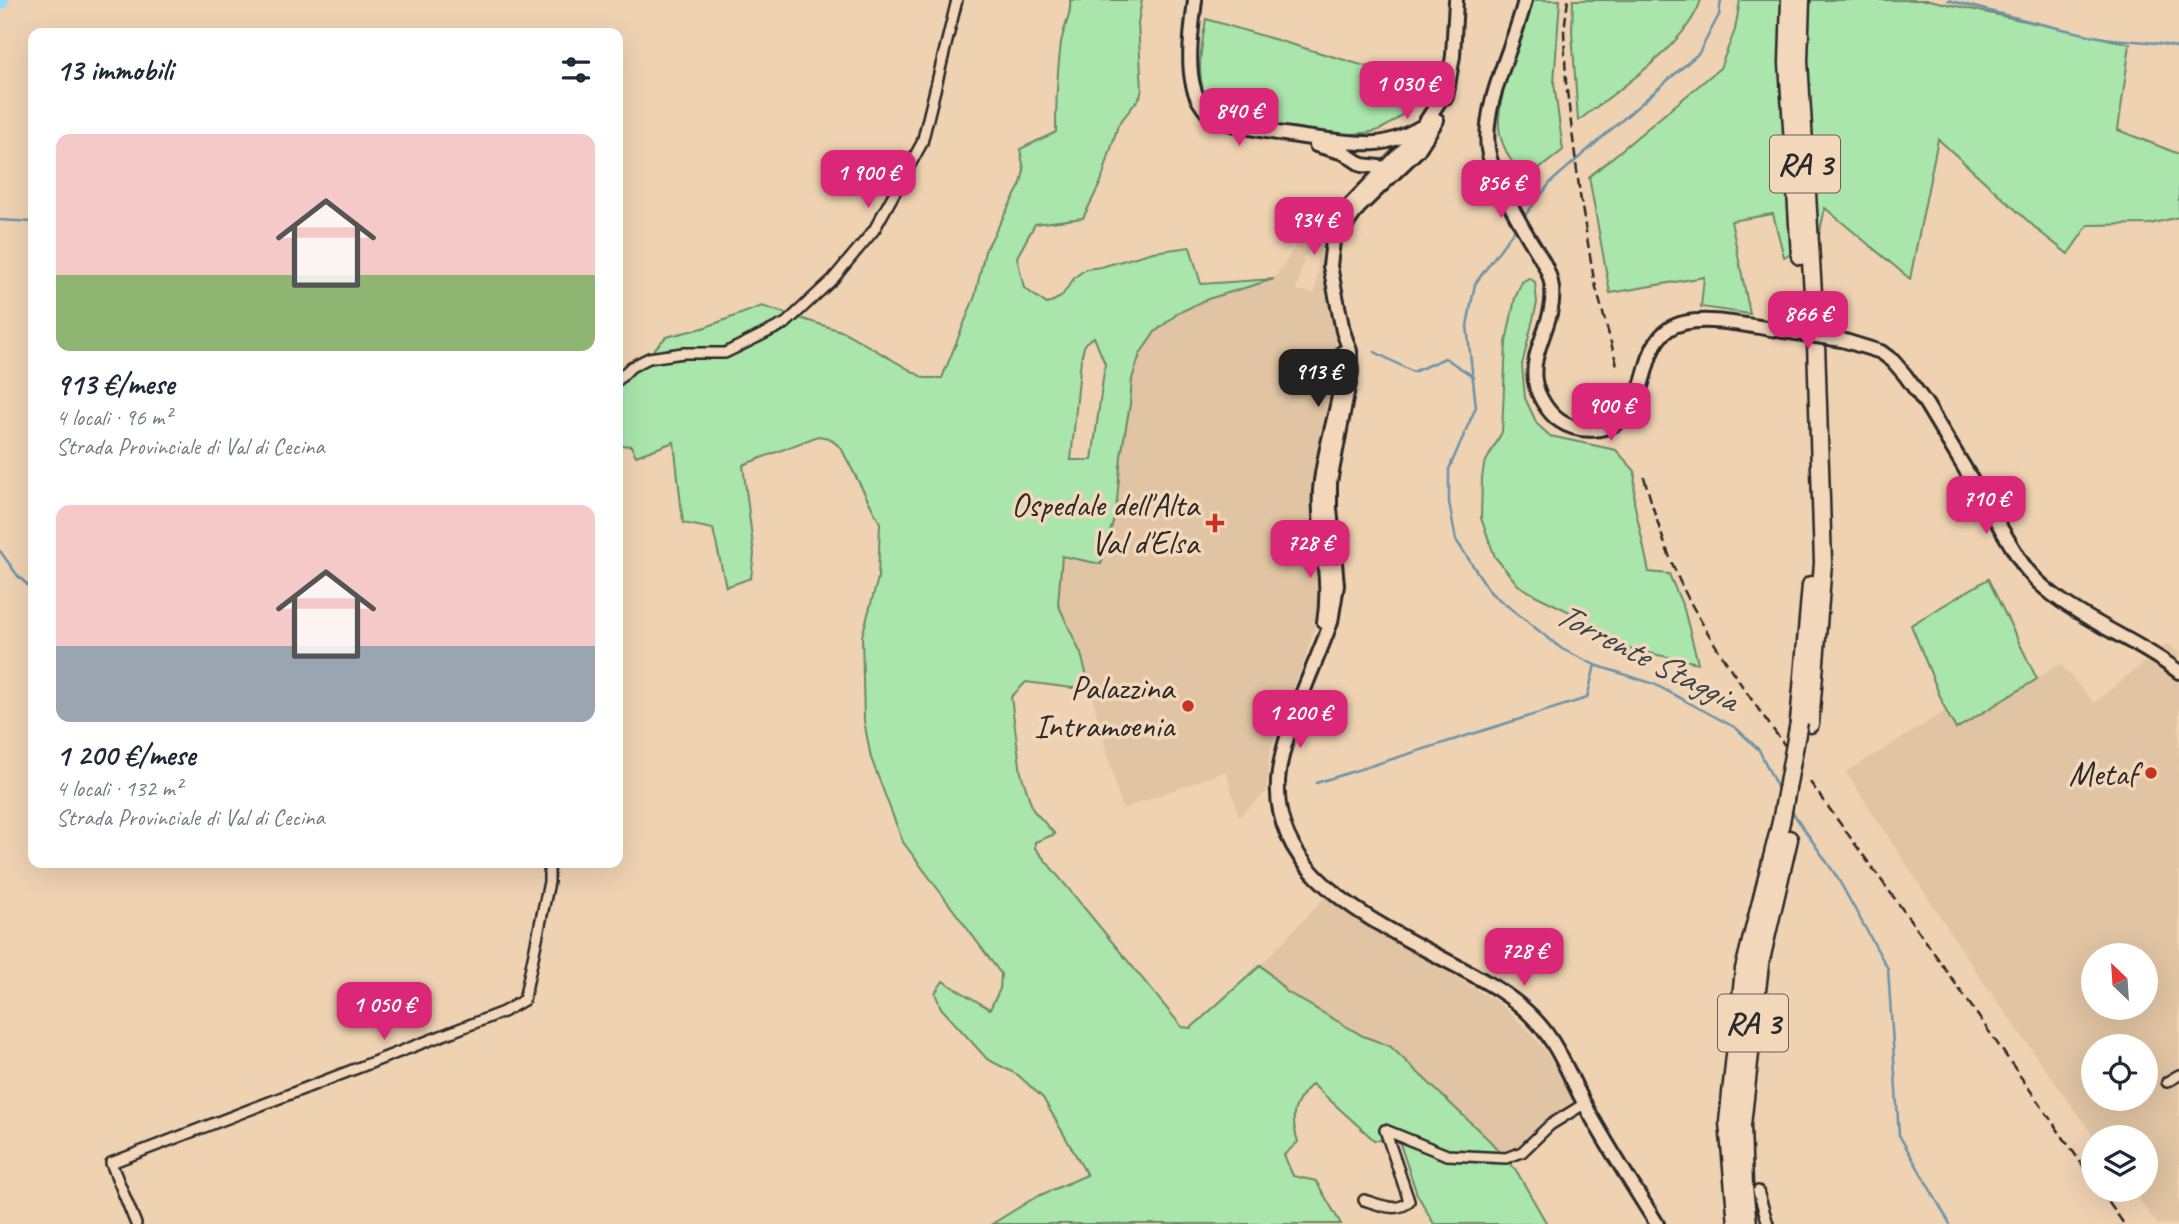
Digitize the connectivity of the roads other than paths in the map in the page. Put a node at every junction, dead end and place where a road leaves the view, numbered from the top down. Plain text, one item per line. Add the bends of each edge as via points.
1 (957, 0) edge
2 (1195, 0) edge
3 (1456, 0) edge
4 (1463, 0) edge
5 (1515, 0) edge
6 (1525, 0) edge
7 (1790, 0) edge
8 (1801, 0) edge
9 (1457, 15) junction
10 (1518, 23) junction
11 (1448, 88) junction
12 (1213, 117) junction
13 (1424, 125) junction
14 (1426, 140) junction
15 (1358, 164) junction
16 (1385, 168) junction
17 (1364, 189) junction
18 (1334, 282) junction
19 (1343, 331) junction
20 (1811, 334) junction
21 (623, 375) edge
22 (1314, 662) junction
23 (2179, 672) edge
24 (1786, 823) junction
25 (549, 868) edge
26 (2179, 1075) edge
27 (2167, 1082) dead end
28 (1584, 1104) junction
29 (1758, 1191) dead end
30 (1364, 1200) dead end
31 (136, 1224) edge
32 (1657, 1224) edge
33 (1737, 1224) edge
34 (1748, 1224) edge
35 (1769, 1224) edge

1 - 21 street via 922,143 874,230 833,279 786,323 725,353 649,358
2 - 12 main road via 1193,83 1198,100
3 - 9 main road
4 - 9 main road
5 - 10 main road
6 - 10 main road
7 - 20 highway, RA 3 via 1791,134
8 - 20 highway, RA 3 via 1799,61
9 - 11 main road
10 - 23 main road, bridge via 1495,95 1488,150 1551,282 1551,307 1535,362 1535,382 1559,421 1590,430 1619,421 1636,403 1658,338 1682,323 1703,320 1778,330 1842,340 1881,352 1906,375 1926,404 2034,579
11 - 13 main road
11 - 14 main road
12 - 13 main road via 1243,126 1364,144 1392,140
12 - 15 main road via 1233,129 1332,149
13 - 16 main road
14 - 16 main road via 1393,168
14 - 18 main road via 1349,220 1339,246
15 - 16 main road
15 - 17 main road
16 - 17 main road
17 - 18 main road via 1335,230 1330,261
18 - 19 main road
19 - 22 main road via 1341,383 1320,495 1328,593
19 - 22 main road via 1351,377 1329,492 1337,592
20 - 24 highway, RA 3 via 1823,563 1805,723
22 - 28 main road via 1279,771 1283,824 1298,855 1350,906 1505,993 1539,1023
24 - 33 highway, RA 3 via 1744,969 1728,1122
24 - 34 highway, RA 3 via 1760,964 1742,1125
25 - 31 street via 524,1000 503,1013 111,1163
26 - 27 street
28 - 30 street via 1550,1125 1522,1152 1506,1158 1447,1155 1385,1130 1409,1200 1399,1208
28 - 32 main road
29 - 35 street

